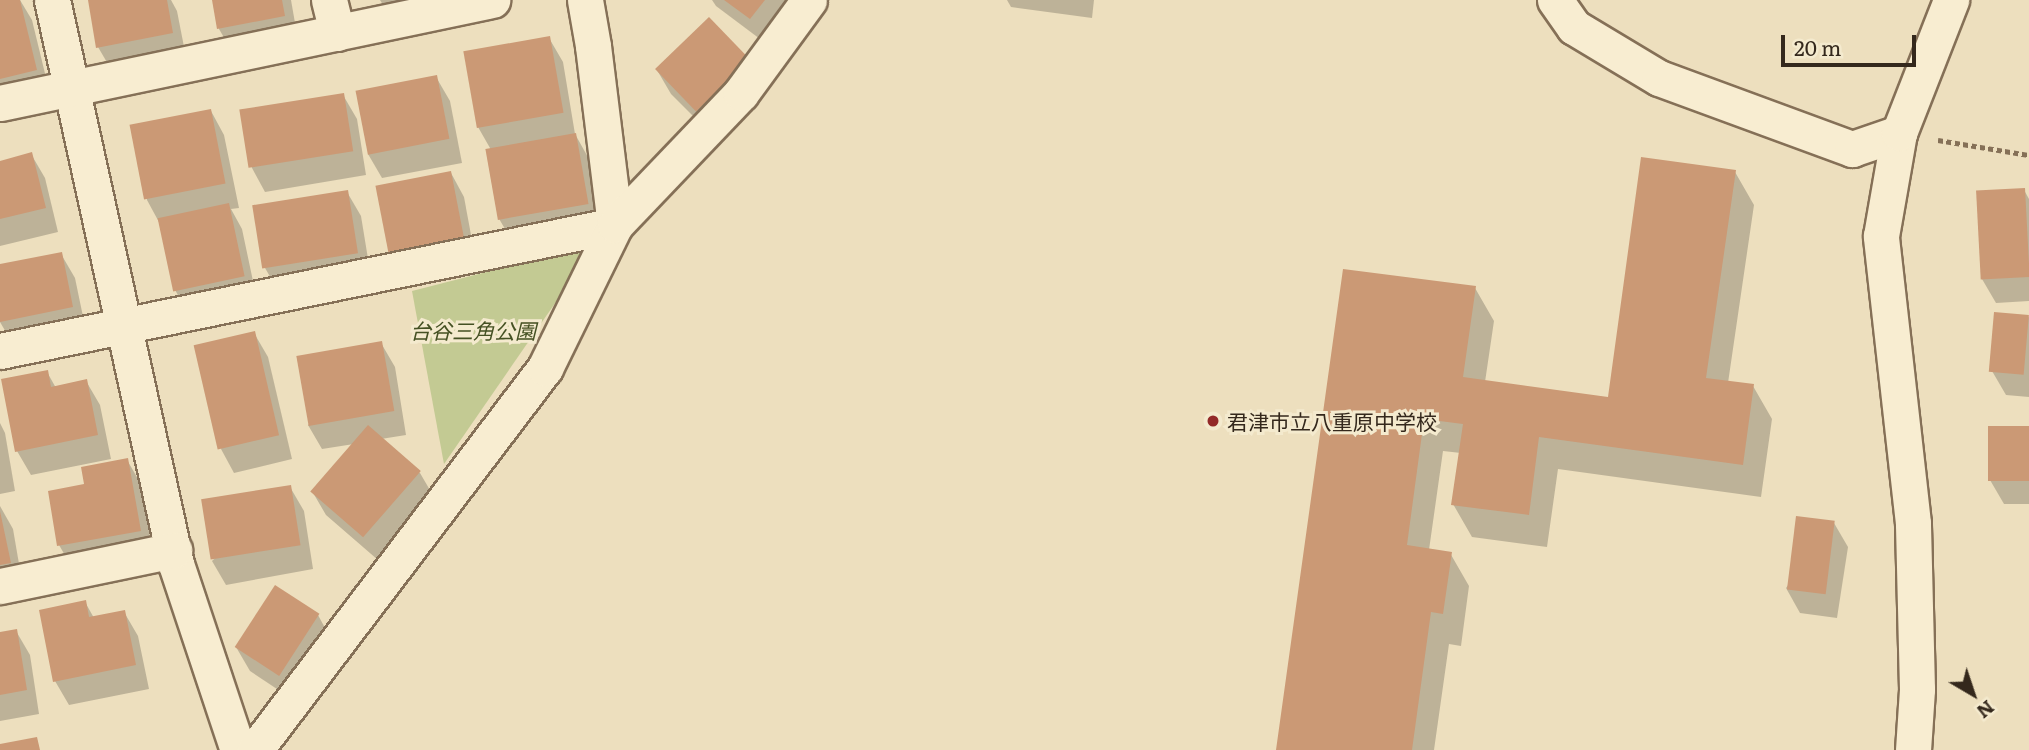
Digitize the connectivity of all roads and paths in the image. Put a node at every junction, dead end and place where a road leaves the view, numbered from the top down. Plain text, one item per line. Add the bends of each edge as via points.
1 (52, 0) edge
2 (492, 0) edge
3 (585, 0) edge
4 (809, 0) edge
5 (1555, 0) edge
6 (1951, 0) edge
7 (333, 16) edge
8 (70, 89) junction
9 (0, 103) edge
10 (1899, 133) junction
11 (2029, 155) edge
12 (615, 225) junction
13 (125, 325) junction
14 (0, 351) edge
15 (174, 550) junction
16 (0, 586) edge
17 (238, 750) edge
18 (255, 750) edge
19 (1913, 750) edge

1 - 8 street
2 - 7 street
3 - 12 street
4 - 12 street via 741,93
5 - 10 street via 1574,27 1659,78 1852,149
6 - 10 street
7 - 8 street
8 - 9 street
8 - 13 street
10 - 11 path
10 - 19 street via 1881,236 1913,523 1917,689
12 - 13 street
12 - 18 street via 545,368
13 - 14 street
13 - 15 street
15 - 16 street
15 - 17 street

